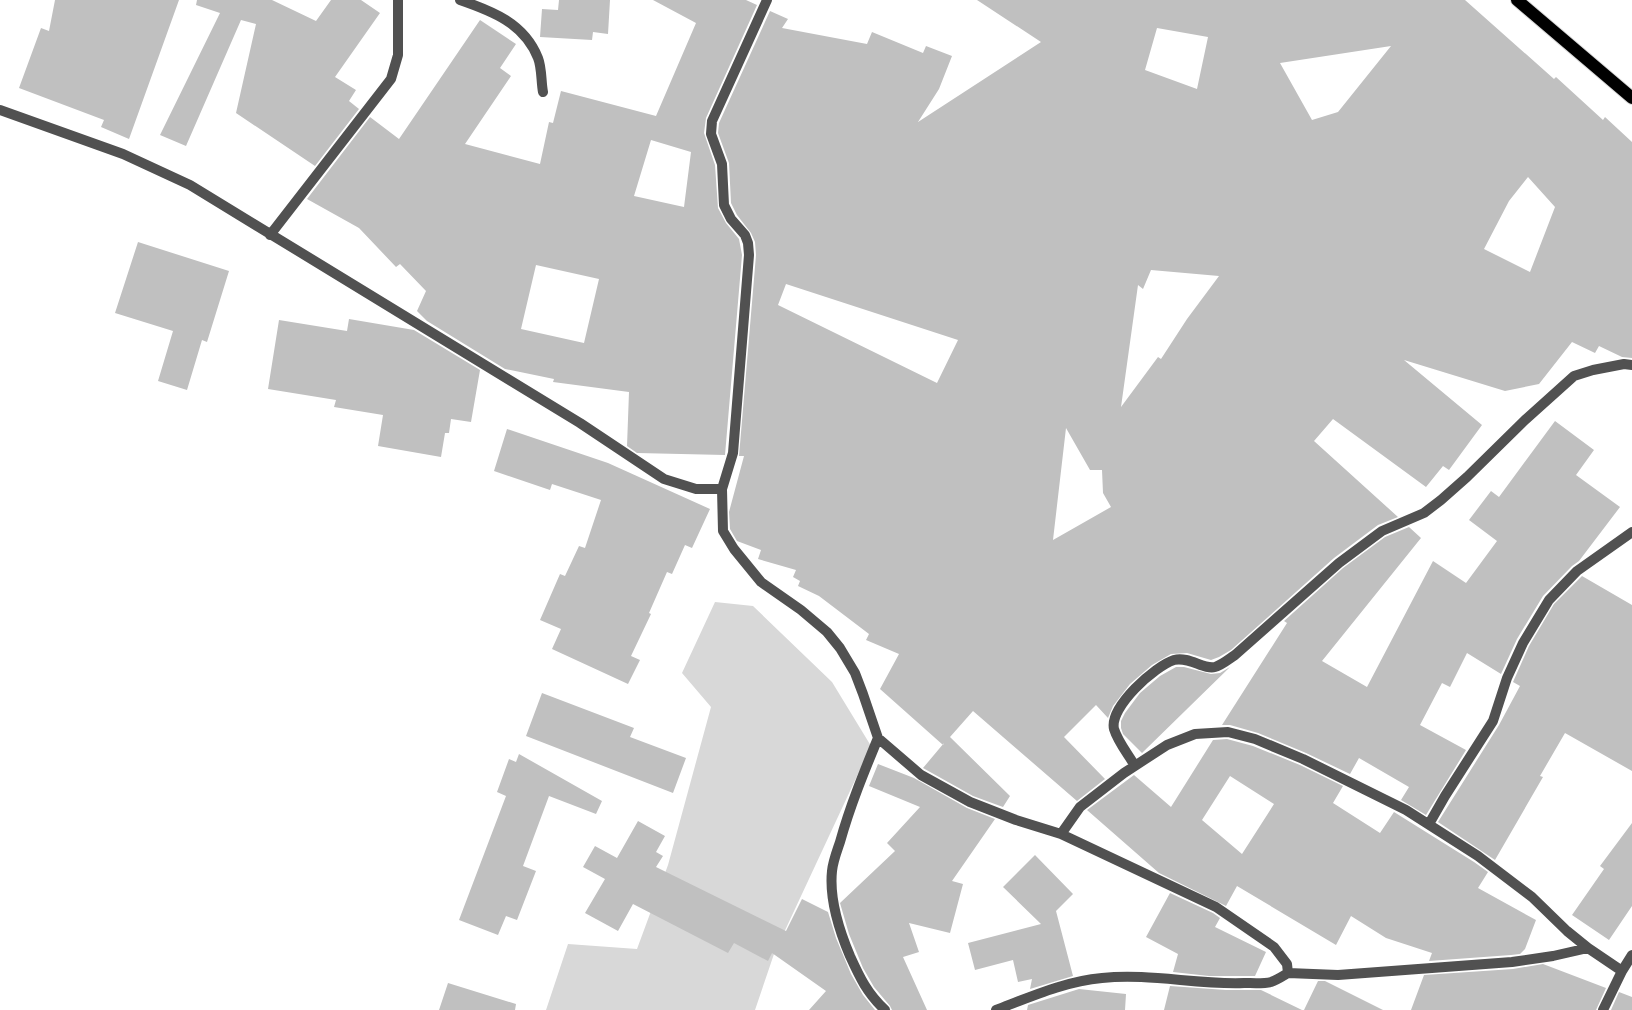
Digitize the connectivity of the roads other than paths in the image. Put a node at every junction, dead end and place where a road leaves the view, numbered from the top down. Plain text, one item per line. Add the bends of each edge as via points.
1 (398, 0) edge
2 (460, 0) edge
3 (767, 0) edge
4 (1517, 0) edge
5 (543, 92) dead end
6 (1632, 98) edge
7 (0, 110) edge
8 (270, 235) junction
9 (1632, 365) edge
10 (722, 489) junction
11 (1632, 532) edge
12 (878, 738) junction
13 (1135, 766) junction
14 (1429, 824) junction
15 (1061, 834) junction
16 (1588, 948) junction
17 (1632, 955) edge
18 (1622, 971) junction
19 (1288, 973) junction
20 (884, 1010) edge
21 (996, 1010) edge
22 (1603, 1010) edge

1 - 8 street via 398,55 391,79
2 - 5 street via 512,22 529,41 539,59
3 - 10 street via 712,120 711,134 722,164 724,204 731,219 745,235 749,255 733,453
4 - 6 main road
7 - 8 street via 123,154 190,185
8 - 10 street via 664,478 696,489
9 - 13 street via 1574,376 1441,500 1424,513 1382,531 1339,563 1222,664 1212,668 1176,660 1140,683 1123,701 1115,717 1114,728
10 - 12 street via 723,531 734,549 761,582 801,610 840,648 863,694
11 - 14 street via 1577,571 1549,600 1523,642 1493,721
12 - 15 street via 920,775 970,802
12 - 20 street via 849,809 832,869 832,893 840,934 863,984
13 - 14 street via 1167,745 1195,734 1228,732 1255,739 1303,759
13 - 15 street via 1080,807
14 - 16 street via 1532,897
15 - 19 street via 1216,907 1274,946 1287,964
16 - 18 street
16 - 19 street via 1512,962 1338,975
17 - 18 street
18 - 22 street
19 - 21 street via 1271,982 1228,984 1139,977 1102,978 1043,992

